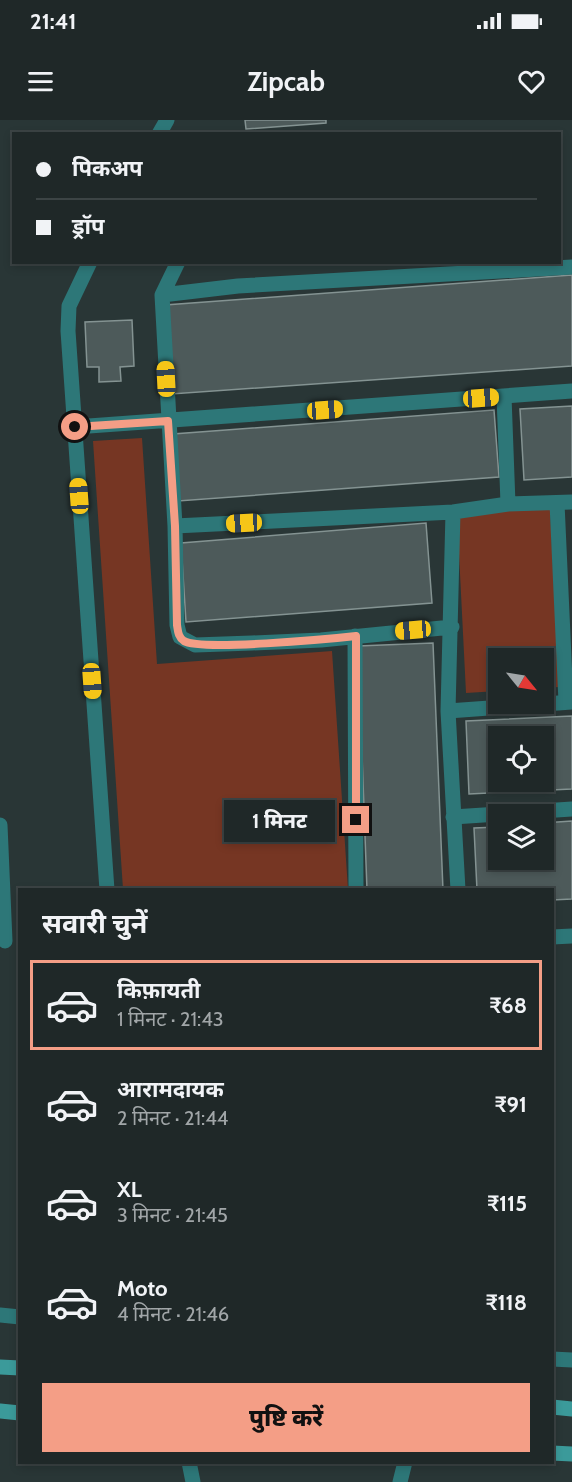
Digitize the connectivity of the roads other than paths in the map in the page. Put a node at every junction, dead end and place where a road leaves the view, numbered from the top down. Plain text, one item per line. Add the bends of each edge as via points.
1 (89, 264) edge
2 (177, 264) edge
3 (572, 267) edge
4 (448, 268) edge
5 (162, 295) junction
6 (572, 391) edge
7 (504, 396) junction
8 (168, 421) junction
9 (75, 427) junction
10 (564, 502) edge
11 (508, 504) junction
12 (453, 512) junction
13 (175, 526) junction
14 (452, 627) junction
15 (356, 636) junction
16 (569, 702) edge
17 (448, 711) junction
18 (572, 809) edge
19 (453, 817) junction
20 (0, 825) edge
21 (107, 888) edge
22 (356, 888) edge
23 (458, 888) edge
24 (572, 936) edge
25 (554, 937) edge
26 (8, 942) edge
27 (0, 1315) edge
28 (18, 1317) edge
29 (554, 1359) edge
30 (572, 1360) edge
31 (0, 1367) edge
32 (18, 1368) edge
33 (554, 1407) edge
34 (572, 1409) edge
35 (0, 1411) edge
36 (18, 1413) edge
37 (554, 1453) edge
38 (572, 1454) edge
39 (189, 1464) edge
40 (404, 1464) edge
41 (193, 1482) edge
42 (400, 1482) edge

1 - 9 street via 67,316
2 - 5 street
3 - 4 street
4 - 5 street
5 - 8 street
6 - 7 street
7 - 8 street
7 - 11 street
8 - 9 street
8 - 13 street
9 - 21 street
10 - 11 street
10 - 16 street
11 - 12 street
12 - 13 street
12 - 14 street
13 - 15 street via 177,625 185,641 195,645
14 - 15 street
14 - 17 street
15 - 22 street
16 - 17 street
17 - 19 street
18 - 19 street
19 - 23 street
20 - 26 street
24 - 25 street
27 - 28 street
29 - 30 street
31 - 32 street
33 - 34 street
35 - 36 street
37 - 38 street
39 - 41 street
40 - 42 street

